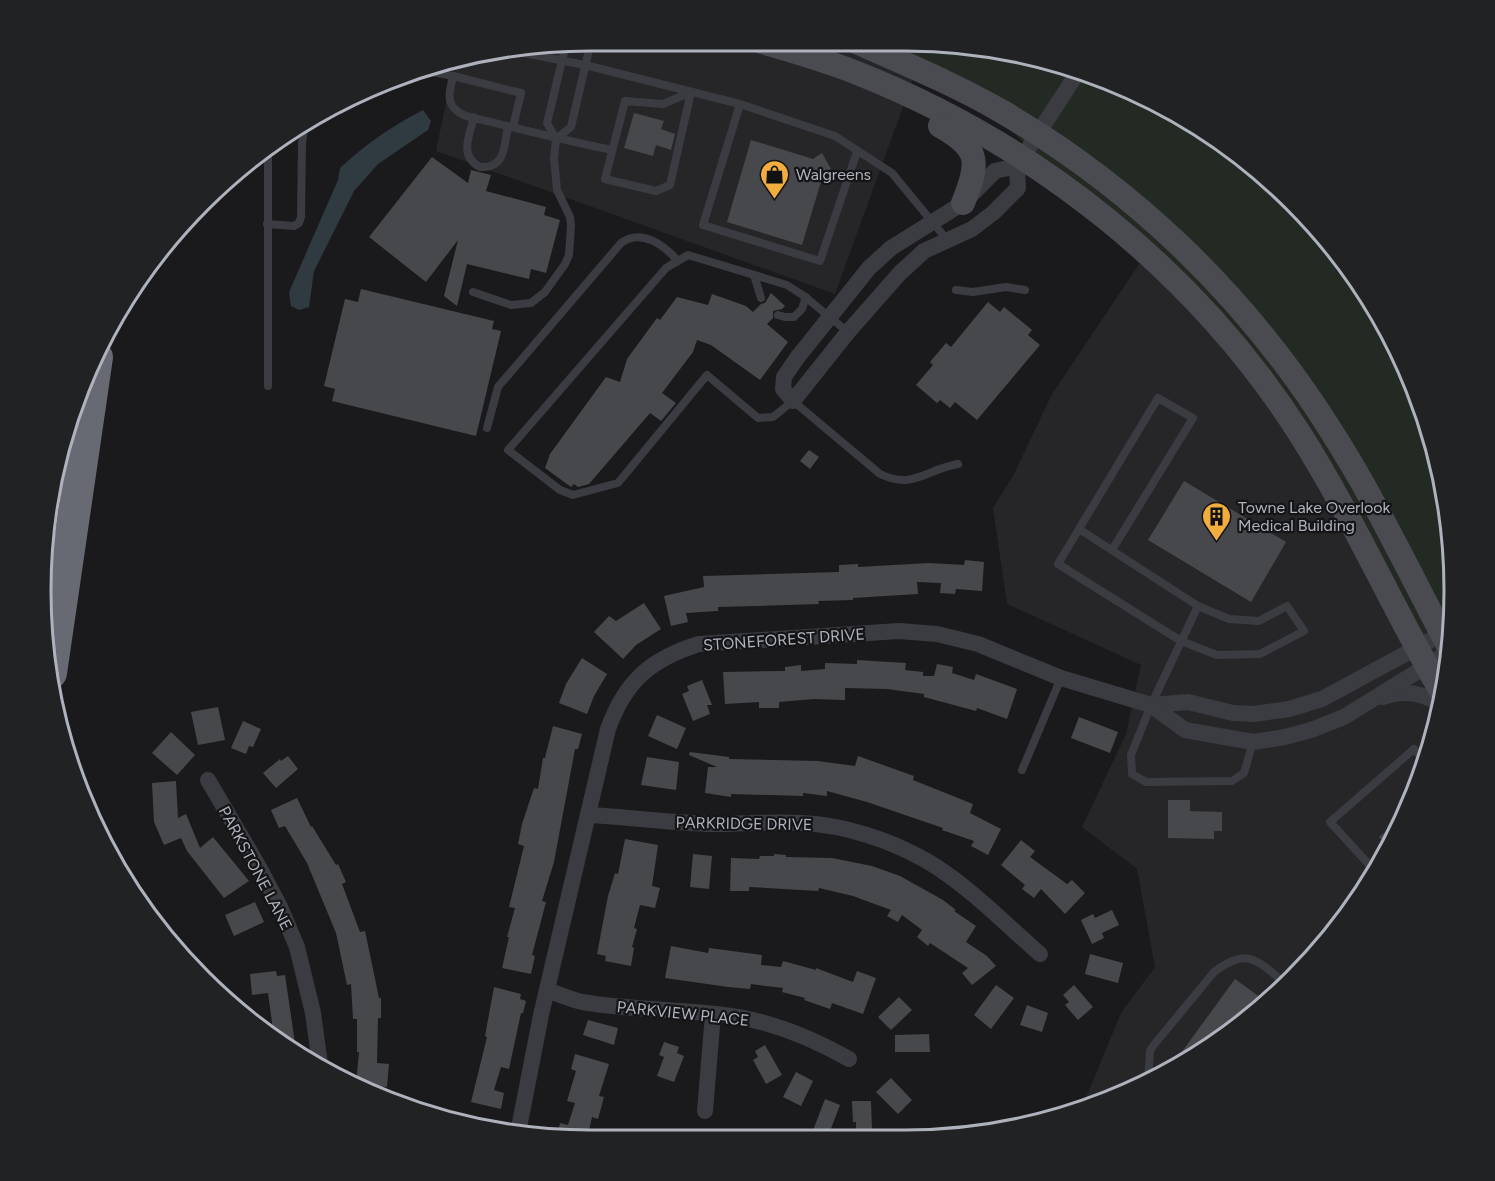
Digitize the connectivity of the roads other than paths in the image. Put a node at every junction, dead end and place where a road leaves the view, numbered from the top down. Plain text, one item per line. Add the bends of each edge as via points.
1 (588, 51) edge
2 (790, 51) edge
3 (876, 51) edge
4 (564, 52) edge
5 (533, 55) edge
6 (562, 60) junction
7 (585, 65) junction
8 (438, 73) edge
9 (453, 76) junction
10 (1074, 79) edge
11 (692, 92) junction
12 (904, 93) junction
13 (741, 104) junction
14 (474, 117) junction
15 (511, 127) junction
16 (303, 134) edge
17 (1038, 134) junction
18 (556, 139) junction
19 (612, 150) junction
20 (857, 152) junction
21 (268, 158) edge
22 (1019, 161) junction
23 (963, 202) junction
24 (931, 221) junction
25 (267, 224) junction
26 (948, 241) junction
27 (678, 261) junction
28 (754, 275) junction
29 (956, 290) dead end
30 (1025, 290) dead end
31 (472, 292) dead end
32 (806, 297) junction
33 (761, 298) dead end
34 (778, 315) dead end
35 (830, 317) junction
36 (848, 332) junction
37 (94, 381) edge
38 (268, 386) dead end
39 (793, 401) junction
40 (488, 428) dead end
41 (958, 464) dead end
42 (1079, 529) junction
43 (1112, 550) junction
44 (1198, 606) junction
45 (1442, 635) edge
46 (1181, 641) junction
47 (55, 648) edge
48 (1440, 648) edge
49 (1422, 657) junction
50 (1061, 678) junction
51 (1436, 682) edge
52 (1433, 701) edge
53 (1371, 702) junction
54 (1151, 705) junction
55 (1253, 742) junction
56 (1418, 754) edge
57 (1022, 770) dead end
58 (208, 780) dead end
59 (588, 815) junction
60 (1369, 865) edge
61 (1040, 954) dead end
62 (1279, 978) edge
63 (547, 990) junction
64 (713, 1014) junction
65 (319, 1057) edge
66 (849, 1059) dead end
67 (1149, 1071) edge
68 (705, 1111) dead end
69 (520, 1125) edge

1 - 7 lane
2 - 12 main road via 856,72
3 - 17 main road via 941,80
4 - 6 lane
5 - 6 lane
6 - 7 lane
6 - 18 lane via 547,123
7 - 11 lane
7 - 18 lane via 571,127
8 - 9 lane
9 - 14 lane via 450,104 456,111
9 - 15 lane via 521,93
10 - 17 street
11 - 13 lane
11 - 19 lane via 663,104 625,101
11 - 19 lane via 670,185 656,191 605,179
12 - 22 main road via 949,115
12 - 23 main road via 919,115 960,137 970,147 974,165
13 - 20 lane via 835,136
13 - 20 lane via 704,225 820,261
14 - 15 lane
14 - 15 lane via 466,147 470,159 480,167 493,166 502,158
15 - 18 lane
16 - 25 lane via 299,223
17 - 22 street
17 - 45 main road via 1111,186 1167,233 1271,345 1354,468
18 - 19 lane
18 - 31 lane via 557,190 571,226 565,264 545,292 531,303 511,305
20 - 24 lane via 892,173
21 - 25 lane
22 - 23 street via 995,171
22 - 26 street via 1018,188 972,229
22 - 49 main road via 1111,223 1152,258 1237,348 1305,442
23 - 24 street
24 - 26 lane
24 - 35 street via 869,268
25 - 38 lane
26 - 36 street via 924,251
27 - 28 lane via 688,255
27 - 39 lane via 666,268 508,450 560,490 573,495 618,483 706,375 758,418 773,417
27 - 40 lane via 668,250 640,237 621,243 498,387
28 - 32 lane via 787,285
28 - 33 lane
29 - 30 lane
32 - 34 lane via 794,317
32 - 35 lane
35 - 36 lane
35 - 39 street via 784,377 783,389
36 - 39 street
37 - 47 highway
39 - 41 lane via 892,480 902,482
42 - 43 lane
42 - 43 lane via 1158,398 1193,418
42 - 46 lane via 1058,564
43 - 44 lane
44 - 46 lane
44 - 46 lane via 1229,619 1259,621 1287,606 1304,632 1260,654 1217,656
46 - 54 lane
48 - 49 street, STONEFOREST DRIVE
49 - 51 main road
49 - 53 street, STONEFOREST DRIVE
49 - 54 street, STONEFOREST DRIVE via 1289,709 1254,714 1188,702
50 - 54 street, STONEFOREST DRIVE
50 - 57 lane
50 - 59 street, STONEFOREST DRIVE via 978,644 899,630 699,644 678,650 642,673 616,707
52 - 53 street via 1404,693
53 - 55 street, STONEFOREST DRIVE via 1311,730
54 - 55 street, STONEFOREST DRIVE via 1185,730
54 - 55 lane via 1131,755 1132,774 1146,782 1232,781 1244,773
56 - 60 lane via 1414,749 1330,822
58 - 65 street, PARKSTONE LANE via 260,869 297,947
59 - 61 street, PARKRIDGE DRIVE via 716,824 804,823 867,835 944,872
59 - 63 street, STONEFOREST DRIVE
62 - 67 lane via 1254,959 1225,964 1153,1046
63 - 64 street, PARKVIEW PLACE via 580,1001
63 - 69 street, STONEFOREST DRIVE
64 - 66 street, PARKVIEW PLACE via 783,1028
64 - 68 street

